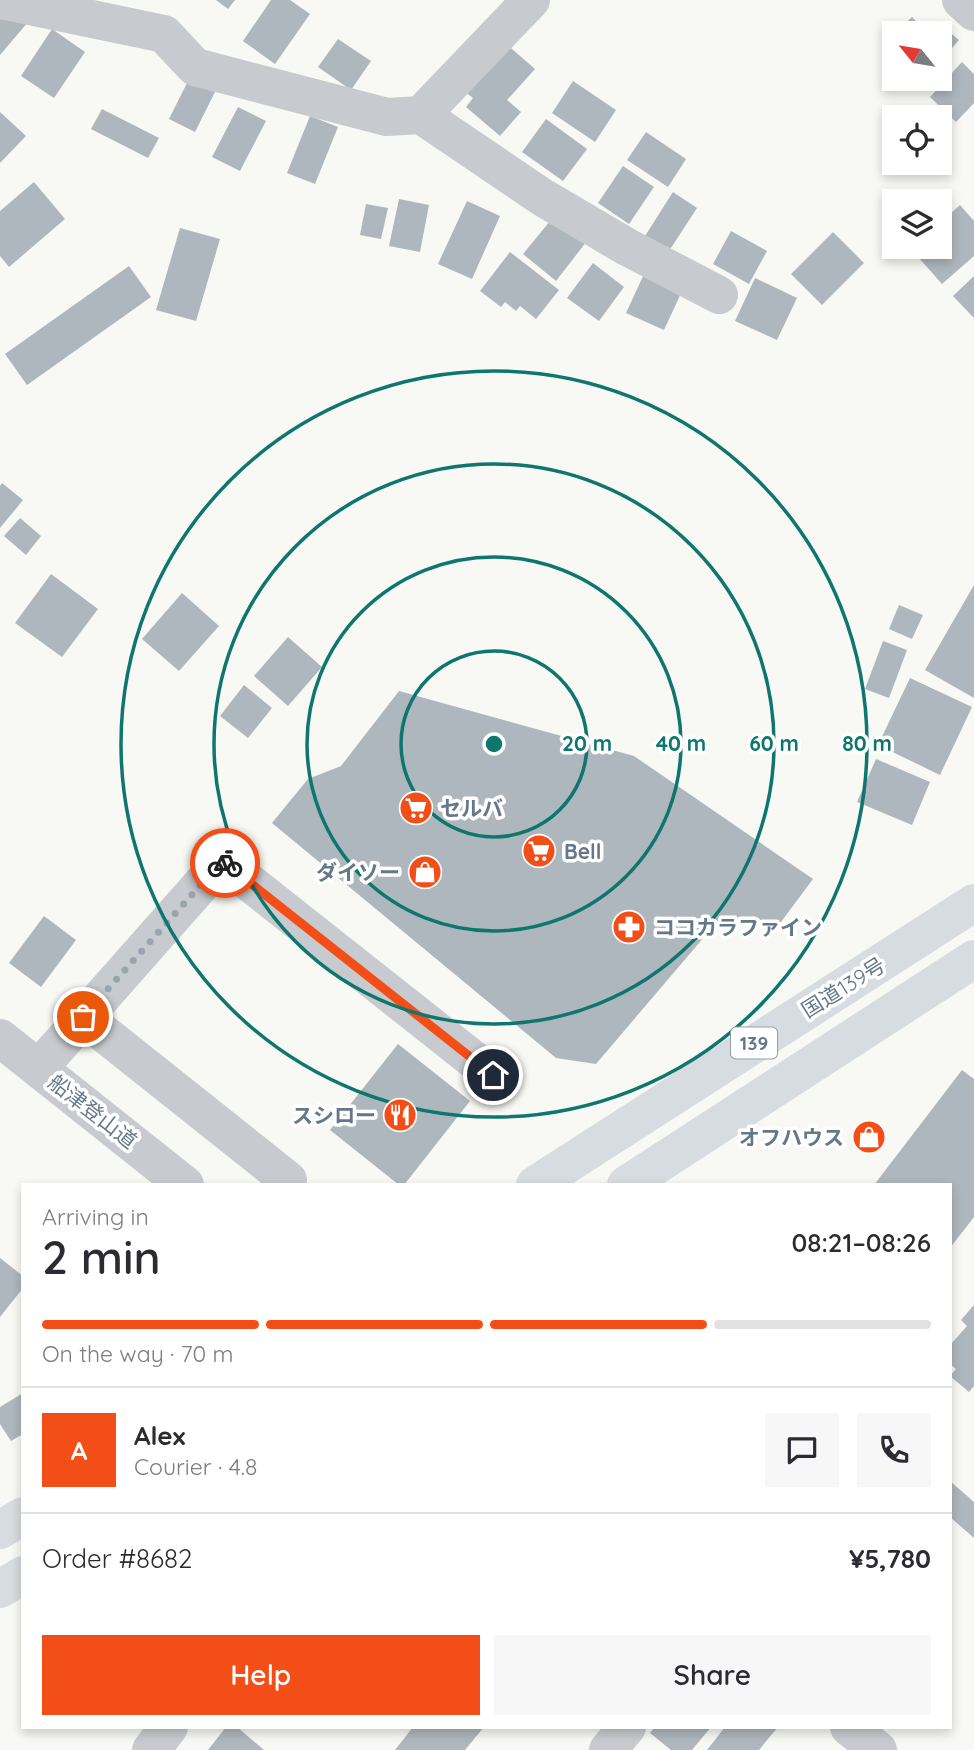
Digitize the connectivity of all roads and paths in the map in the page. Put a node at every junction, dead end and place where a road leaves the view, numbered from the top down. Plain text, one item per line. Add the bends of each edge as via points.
1 (1, 0) edge
2 (531, 0) edge
3 (961, 0) edge
4 (974, 12) edge
5 (421, 115) junction
6 (719, 295) dead end
7 (974, 903) edge
8 (974, 958) edge
9 (83, 1017) junction
10 (0, 1038) edge
11 (38, 1068) junction
12 (493, 1075) dead end
13 (288, 1180) dead end
14 (182, 1183) edge
15 (538, 1183) edge
16 (629, 1183) edge
17 (21, 1517) edge
18 (0, 1530) edge
19 (21, 1576) edge
20 (0, 1589) edge
21 (167, 1729) edge
22 (625, 1729) edge
23 (852, 1729) edge
24 (151, 1750) edge
25 (608, 1750) edge
26 (878, 1750) edge

1 - 5 street via 164,34 195,67 387,117
2 - 5 street
3 - 4 street
5 - 6 street via 542,197
7 - 15 highway, 国道139号 / 139
8 - 16 highway, 139
9 - 11 street
9 - 12 street via 222,861
9 - 13 street
10 - 11 street, 船津登山道
11 - 14 street, 船津登山道
17 - 18 highway
19 - 20 highway
21 - 24 street
22 - 25 street
23 - 26 street

